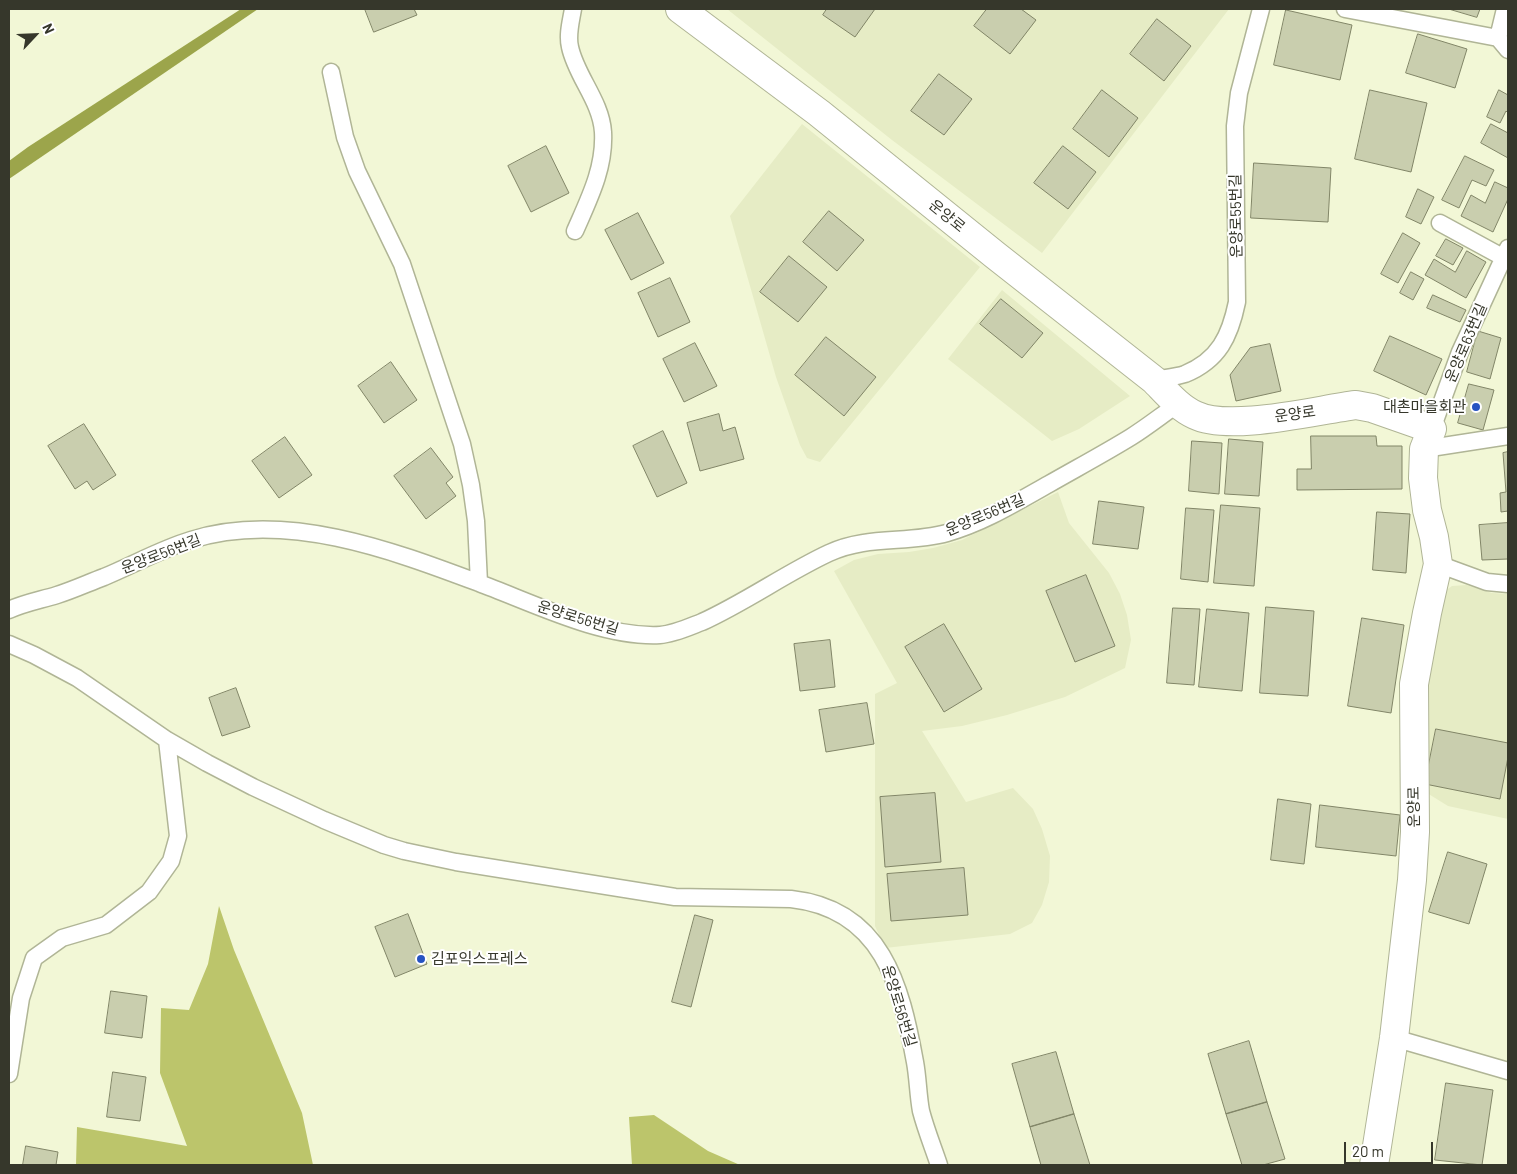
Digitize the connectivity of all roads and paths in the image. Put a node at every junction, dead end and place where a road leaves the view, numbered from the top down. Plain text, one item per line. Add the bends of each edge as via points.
1 (573, 9) edge
2 (680, 9) edge
3 (1261, 9) edge
4 (1345, 9) edge
5 (1505, 9) edge
6 (1503, 44) edge
7 (331, 72) dead end
8 (1440, 223) dead end
9 (575, 231) dead end
10 (1506, 256) edge
11 (1154, 380) junction
12 (1178, 404) junction
13 (1508, 436) edge
14 (1428, 439) junction
15 (1438, 564) junction
16 (479, 583) junction
17 (1508, 584) edge
18 (9, 610) edge
19 (9, 644) edge
20 (167, 740) junction
21 (1394, 1038) junction
22 (1508, 1071) edge
23 (9, 1074) edge
24 (939, 1165) edge
25 (1374, 1165) edge

1 - 9 lane via 570,46 597,109 602,131 602,155 597,178
2 - 11 street, 운양로 via 819,114
3 - 11 lane, 운양로55번길 via 1238,93 1234,126 1237,302 1232,326 1222,346 1207,361 1184,374
4 - 6 lane
5 - 6 lane
7 - 16 lane via 345,137 367,193 402,264 462,444 472,494
8 - 10 lane
10 - 14 lane, 운양로63번길 via 1460,352
11 - 12 street, 운양로
12 - 14 street, 운양로 via 1195,416 1238,422 1356,405 1372,408
12 - 16 lane, 운양로56번길 via 1133,436 980,520 947,533 915,539 855,543 830,552 718,614 662,635 628,633 587,624
13 - 14 lane
14 - 15 street, 운양로 via 1423,478
15 - 17 lane via 1487,582
15 - 21 street, 운양로 via 1414,684 1415,832
16 - 18 lane, 운양로56번길 via 377,548 310,533 265,529 230,531 192,539 57,595
19 - 20 lane, 운양로56번길 via 77,678
20 - 23 lane via 178,836 171,861 149,892 106,925 62,938 34,958 20,998
20 - 24 lane, 운양로56번길 via 306,812 404,851 675,897 810,901 847,917 867,933 892,974 915,1062 921,1110
21 - 22 lane
21 - 25 street, 운양로

